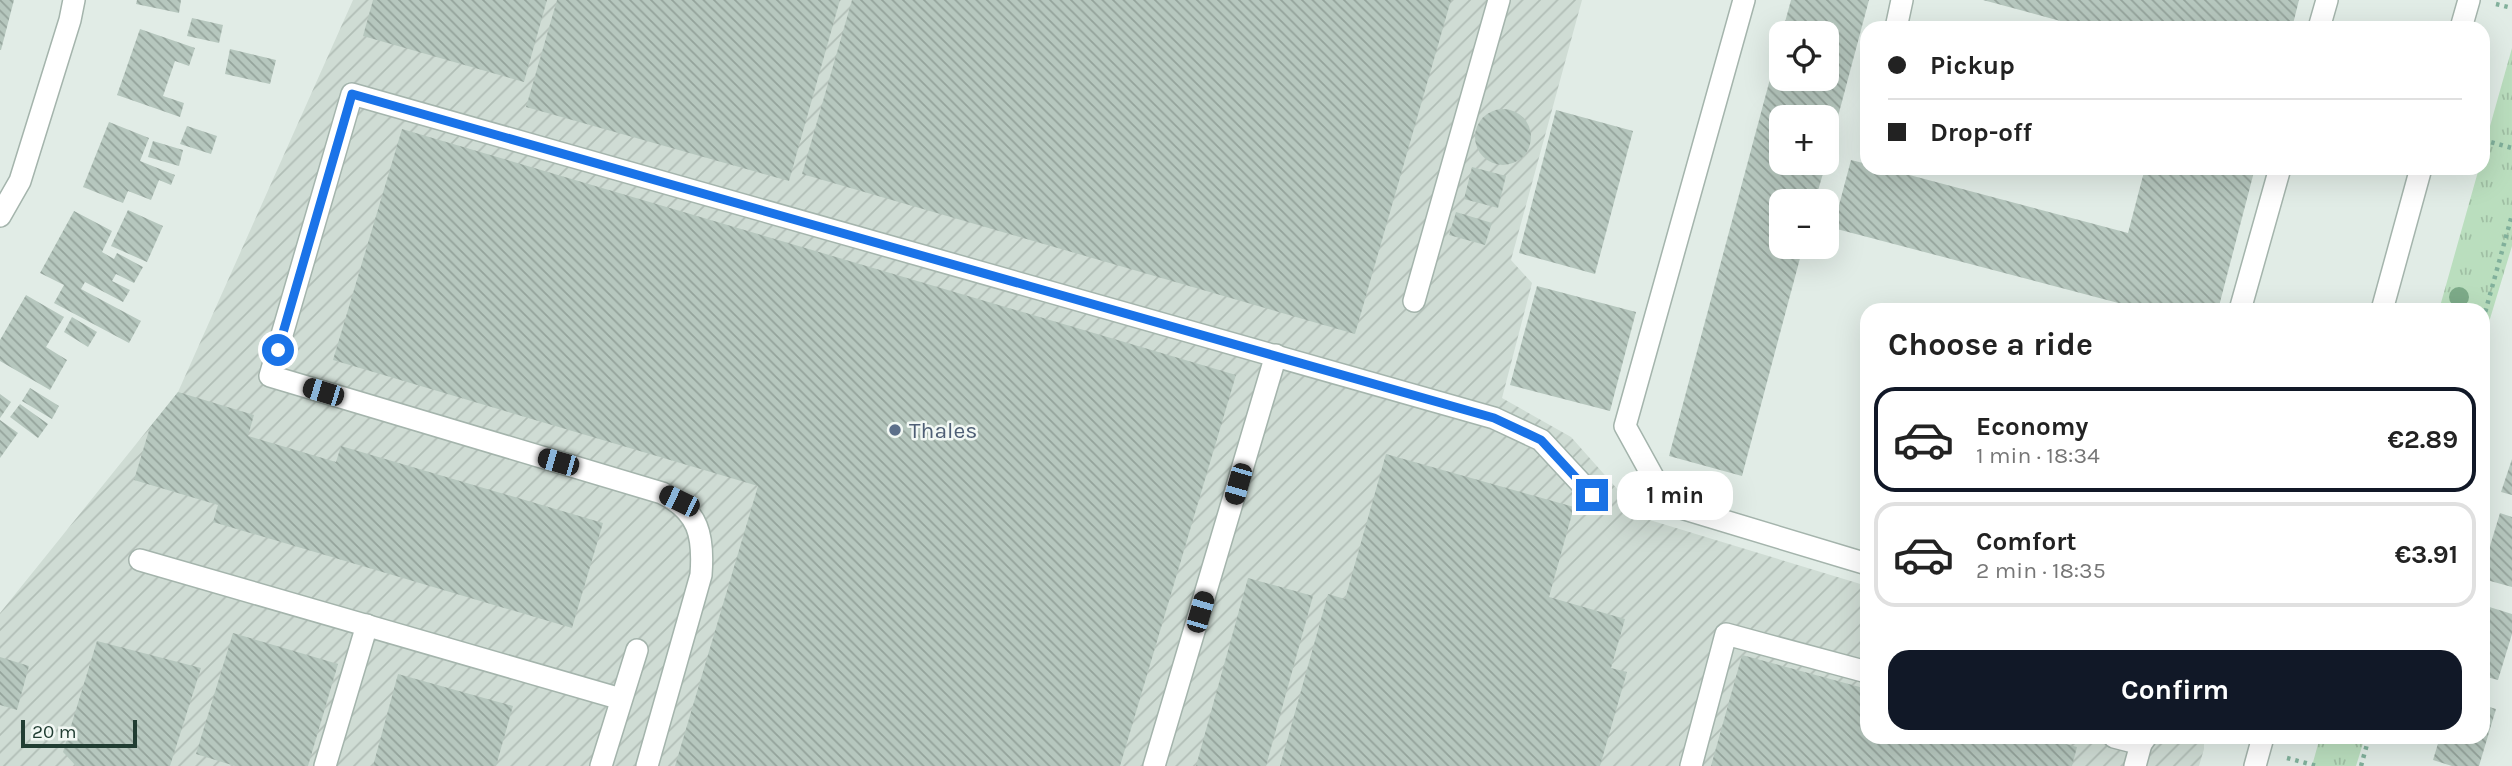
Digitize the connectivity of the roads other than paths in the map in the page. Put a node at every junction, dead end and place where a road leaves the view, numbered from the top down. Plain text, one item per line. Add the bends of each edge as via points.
1 (74, 0) edge
2 (1499, 0) edge
3 (1744, 0) edge
4 (1902, 0) edge
5 (2327, 0) edge
6 (2469, 0) edge
7 (1898, 21) edge
8 (2321, 21) edge
9 (2463, 21) edge
10 (2278, 175) edge
11 (2419, 175) edge
12 (0, 216) edge
13 (1414, 301) dead end
14 (2243, 303) edge
15 (2384, 303) edge
16 (1276, 355) junction
17 (1592, 495) dead end
18 (140, 560) dead end
19 (1860, 562) edge
20 (367, 625) junction
21 (637, 650) dead end
22 (1860, 670) edge
23 (621, 699) junction
24 (2143, 744) edge
25 (2261, 744) edge
26 (325, 766) edge
27 (601, 766) edge
28 (647, 766) edge
29 (1154, 766) edge
30 (1691, 766) edge
31 (2135, 766) edge
32 (2255, 766) edge

1 - 12 street via 20,181
2 - 13 street
3 - 19 street via 1625,426 1668,503
4 - 7 street
5 - 8 street
6 - 9 street
10 - 14 street
11 - 15 street
16 - 17 street via 1494,418 1541,440
16 - 28 street via 352,94 270,376 679,501 699,533 701,575
16 - 29 street
18 - 20 street
20 - 23 street
20 - 26 street
21 - 23 street
22 - 30 street via 1726,634
23 - 27 street
24 - 31 street
25 - 32 street

